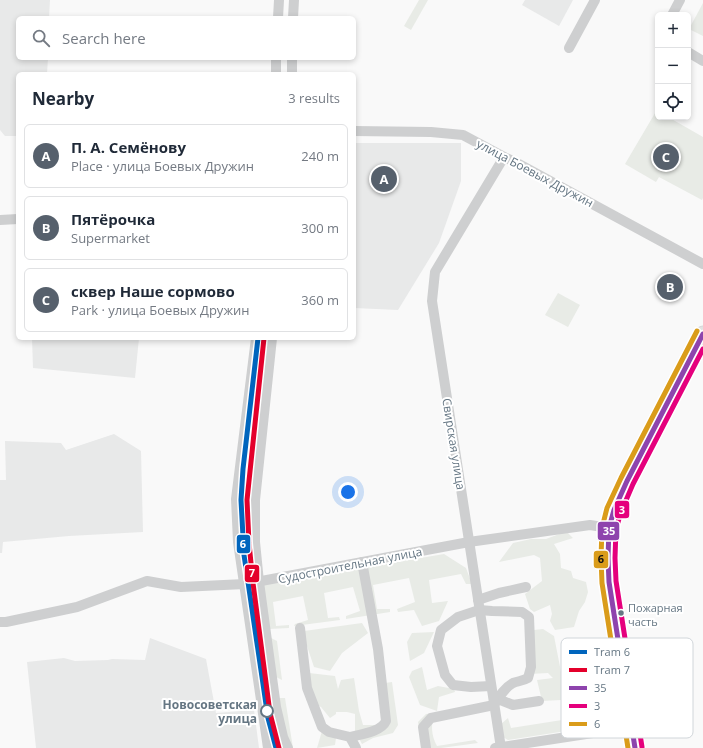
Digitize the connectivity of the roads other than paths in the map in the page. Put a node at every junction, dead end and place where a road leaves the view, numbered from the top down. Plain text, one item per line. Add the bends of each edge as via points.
1 (279, 0) edge
2 (294, 0) edge
3 (595, 0) edge
4 (680, 0) edge
5 (674, 12) edge
6 (278, 16) edge
7 (293, 16) edge
8 (569, 48) dead end
9 (691, 54) edge
10 (276, 60) edge
11 (292, 60) edge
12 (703, 61) edge
13 (276, 72) edge
14 (292, 72) edge
15 (356, 131) edge
16 (504, 157) junction
17 (16, 219) edge
18 (0, 220) edge
19 (703, 264) edge
20 (703, 334) edge
21 (256, 340) edge
22 (272, 340) edge
23 (609, 528) junction
24 (469, 542) junction
25 (362, 562) junction
26 (259, 582) junction
27 (245, 584) junction
28 (526, 588) dead end
29 (479, 605) junction
30 (0, 622) edge
31 (300, 628) dead end
32 (618, 638) edge
33 (491, 686) junction
34 (496, 702) junction
35 (539, 702) dead end
36 (350, 737) junction
37 (562, 738) edge
38 (634, 738) edge
39 (268, 748) edge
40 (288, 748) edge
41 (356, 748) edge
42 (426, 748) edge
43 (499, 748) edge
44 (635, 748) edge

1 - 6 street
2 - 7 street
3 - 8 street
4 - 5 street
9 - 12 street
10 - 13 street
11 - 14 street
15 - 16 street, улица Боевых Дружин via 463,135
16 - 19 street, улица Боевых Дружин
16 - 24 street, Свирская улица via 435,272 432,301
17 - 18 street
20 - 23 main road via 626,481
21 - 27 street via 236,499 238,542
22 - 26 street via 255,500
23 - 24 street, Судостроительная улица via 590,525
23 - 32 main road via 609,582
24 - 25 street, Судостроительная улица
24 - 29 street, Свирская улица
25 - 26 street, Судостроительная улица
25 - 36 street via 378,649 386,721 377,729
26 - 27 street, Судостроительная улица
26 - 40 street via 276,707
27 - 30 street, Судостроительная улица via 181,587 147,581 77,607
27 - 39 street
28 - 29 street via 500,592
29 - 33 street, Свирская улица
29 - 33 street via 441,630 437,646 445,675 453,685
29 - 34 street via 492,612 522,612 530,617 531,667 528,678 512,683
31 - 36 street via 307,688 322,727 329,732
33 - 34 street, Свирская улица
34 - 35 street via 513,705
34 - 42 street via 431,718 423,727
34 - 43 street, Свирская улица
36 - 41 street
37 - 43 street
38 - 44 main road

